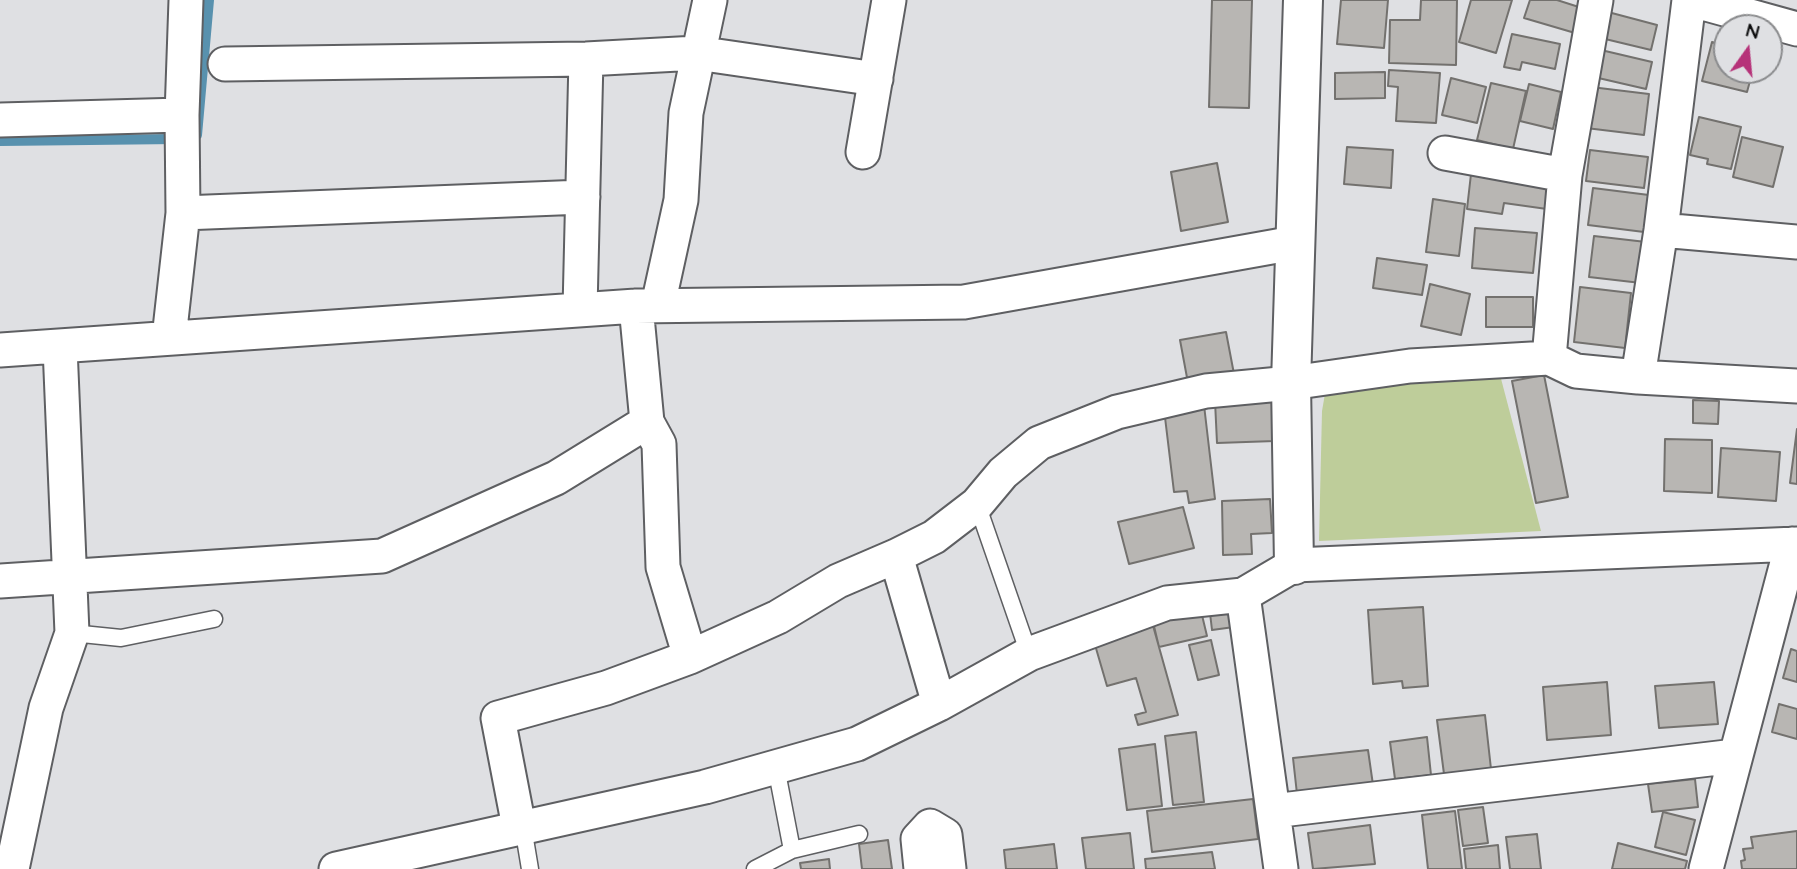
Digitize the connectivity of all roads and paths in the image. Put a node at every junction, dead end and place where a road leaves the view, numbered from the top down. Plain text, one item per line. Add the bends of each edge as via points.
1 (186, 0) edge
2 (710, 0) edge
3 (889, 0) edge
4 (1303, 0) edge
5 (1597, 0) edge
6 (1691, 0) edge
7 (1797, 29) edge
8 (697, 53) junction
9 (586, 59) junction
10 (225, 64) dead end
11 (876, 79) junction
12 (182, 115) junction
13 (0, 121) edge
14 (863, 152) dead end
15 (1445, 153) dead end
16 (1565, 175) junction
17 (583, 197) junction
18 (183, 213) junction
19 (1661, 230) junction
20 (1797, 242) edge
21 (1294, 243) junction
22 (647, 306) junction
23 (580, 309) junction
24 (169, 338) junction
25 (60, 347) junction
26 (0, 350) edge
27 (1549, 358) junction
28 (1638, 377) junction
29 (1291, 383) junction
30 (1797, 386) edge
31 (647, 422) junction
32 (977, 504) junction
33 (1794, 544) edge
34 (896, 556) junction
35 (1294, 565) junction
36 (71, 578) junction
37 (0, 581) edge
38 (1243, 595) junction
39 (214, 619) dead end
40 (72, 633) junction
41 (1029, 654) junction
42 (690, 657) junction
43 (939, 704) junction
44 (1735, 756) junction
45 (776, 767) junction
46 (1273, 811) junction
47 (521, 827) junction
48 (859, 834) dead end
49 (792, 850) junction
50 (8, 866) edge
51 (338, 869) edge
52 (530, 869) edge
53 (755, 869) edge
54 (921, 869) edge
55 (949, 869) edge
56 (1281, 869) edge
57 (1706, 869) edge

1 - 12 street
2 - 8 street
3 - 11 street
4 - 21 street
5 - 16 street
6 - 7 street
6 - 19 street
8 - 9 street
8 - 11 street
8 - 22 street via 686,113 681,201
9 - 10 street
9 - 17 street
11 - 14 street
12 - 13 street
12 - 18 street
15 - 16 street
16 - 27 street
17 - 18 street
17 - 23 street
18 - 24 street
19 - 20 street
19 - 28 street
21 - 22 street via 964,302
21 - 29 street
22 - 23 street
22 - 31 street
23 - 24 street
24 - 25 street
25 - 26 street
25 - 36 street
27 - 28 street via 1576,371
27 - 29 street via 1410,366
28 - 30 street
29 - 32 street via 1206,391 1117,412 1039,443 1003,473
29 - 35 street
31 - 36 street via 556,478 382,556
31 - 42 street via 659,444 663,568
32 - 34 street via 934,537
32 - 41 lane
33 - 35 street
33 - 44 street
34 - 42 street
34 - 43 street
35 - 38 street
36 - 37 street
36 - 40 street
38 - 41 street via 1167,603
38 - 46 street
39 - 40 lane via 121,638
40 - 50 street via 46,708
41 - 43 street
42 - 47 street via 606,688 498,718
43 - 45 street via 857,744
44 - 46 street
44 - 57 street
45 - 47 street
45 - 49 lane
46 - 56 street
47 - 51 street
47 - 52 lane
48 - 49 lane
49 - 53 lane
54 - 55 street via 918,839 930,826 945,835

